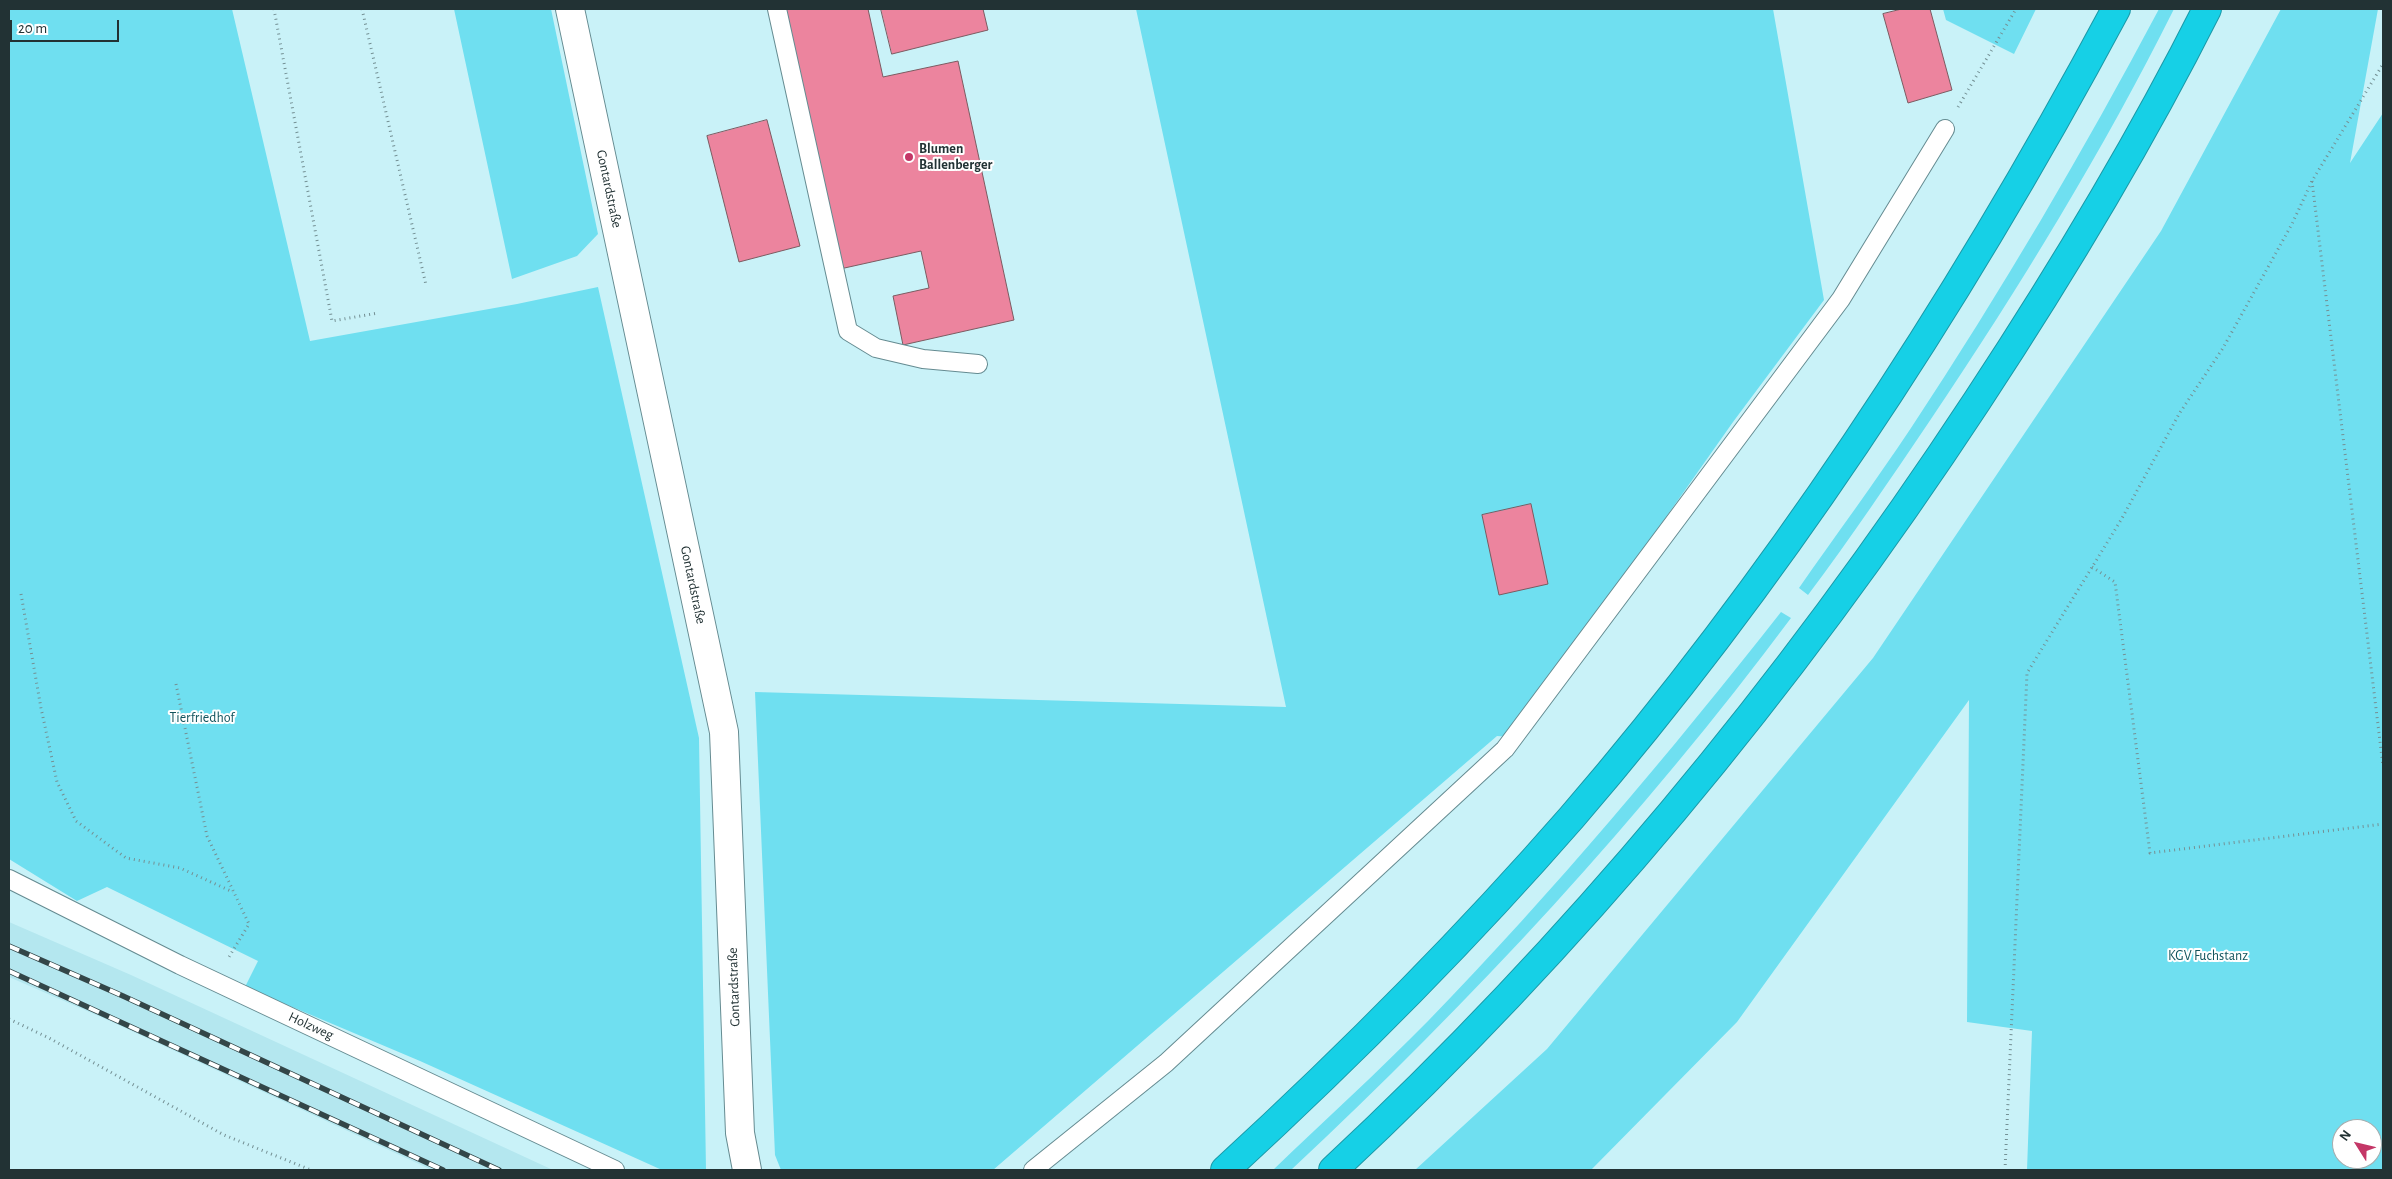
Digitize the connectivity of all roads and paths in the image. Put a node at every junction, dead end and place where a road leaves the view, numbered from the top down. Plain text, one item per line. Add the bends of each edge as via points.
1 (274, 9) edge
2 (362, 9) edge
3 (570, 9) edge
4 (778, 9) edge
5 (2016, 9) edge
6 (2116, 9) edge
7 (2207, 9) edge
8 (2383, 64) edge
9 (1945, 129) joint
10 (2312, 181) junction
11 (426, 285) dead end
12 (378, 313) dead end
13 (978, 364) dead end
14 (2092, 567) junction
15 (21, 594) dead end
16 (176, 684) dead end
17 (2383, 766) edge
18 (2383, 824) edge
19 (9, 879) edge
20 (233, 892) junction
21 (214, 981) junction
22 (9, 1018) edge
23 (312, 1170) edge
24 (615, 1170) edge
25 (747, 1170) edge
26 (1033, 1170) edge
27 (1225, 1170) edge
28 (1333, 1170) edge
29 (2005, 1170) edge

1 - 12 path via 332,321
2 - 11 path
3 - 25 street, Gontardstraße via 724,732 740,1133
4 - 13 lane via 848,331 876,348 923,359
5 - 9 path
6 - 27 highway via 2058,118 1897,381 1796,531 1688,676 1572,816 1452,950 1324,1079
7 - 28 highway via 2113,182 2024,330 1929,474 1829,614 1724,750 1613,881 1496,1008
8 - 10 path
9 - 26 lane via 1841,299 1504,749 1166,1064
10 - 14 path via 2292,224 2223,348 2179,414
10 - 17 path
14 - 18 path via 2115,582 2150,853
14 - 29 path via 2027,673
15 - 20 path via 57,782 76,821 126,858 180,868
16 - 20 path via 208,836
19 - 21 lane, Holzweg
20 - 21 path via 249,924
21 - 24 lane, Holzweg
22 - 23 path via 224,1135

